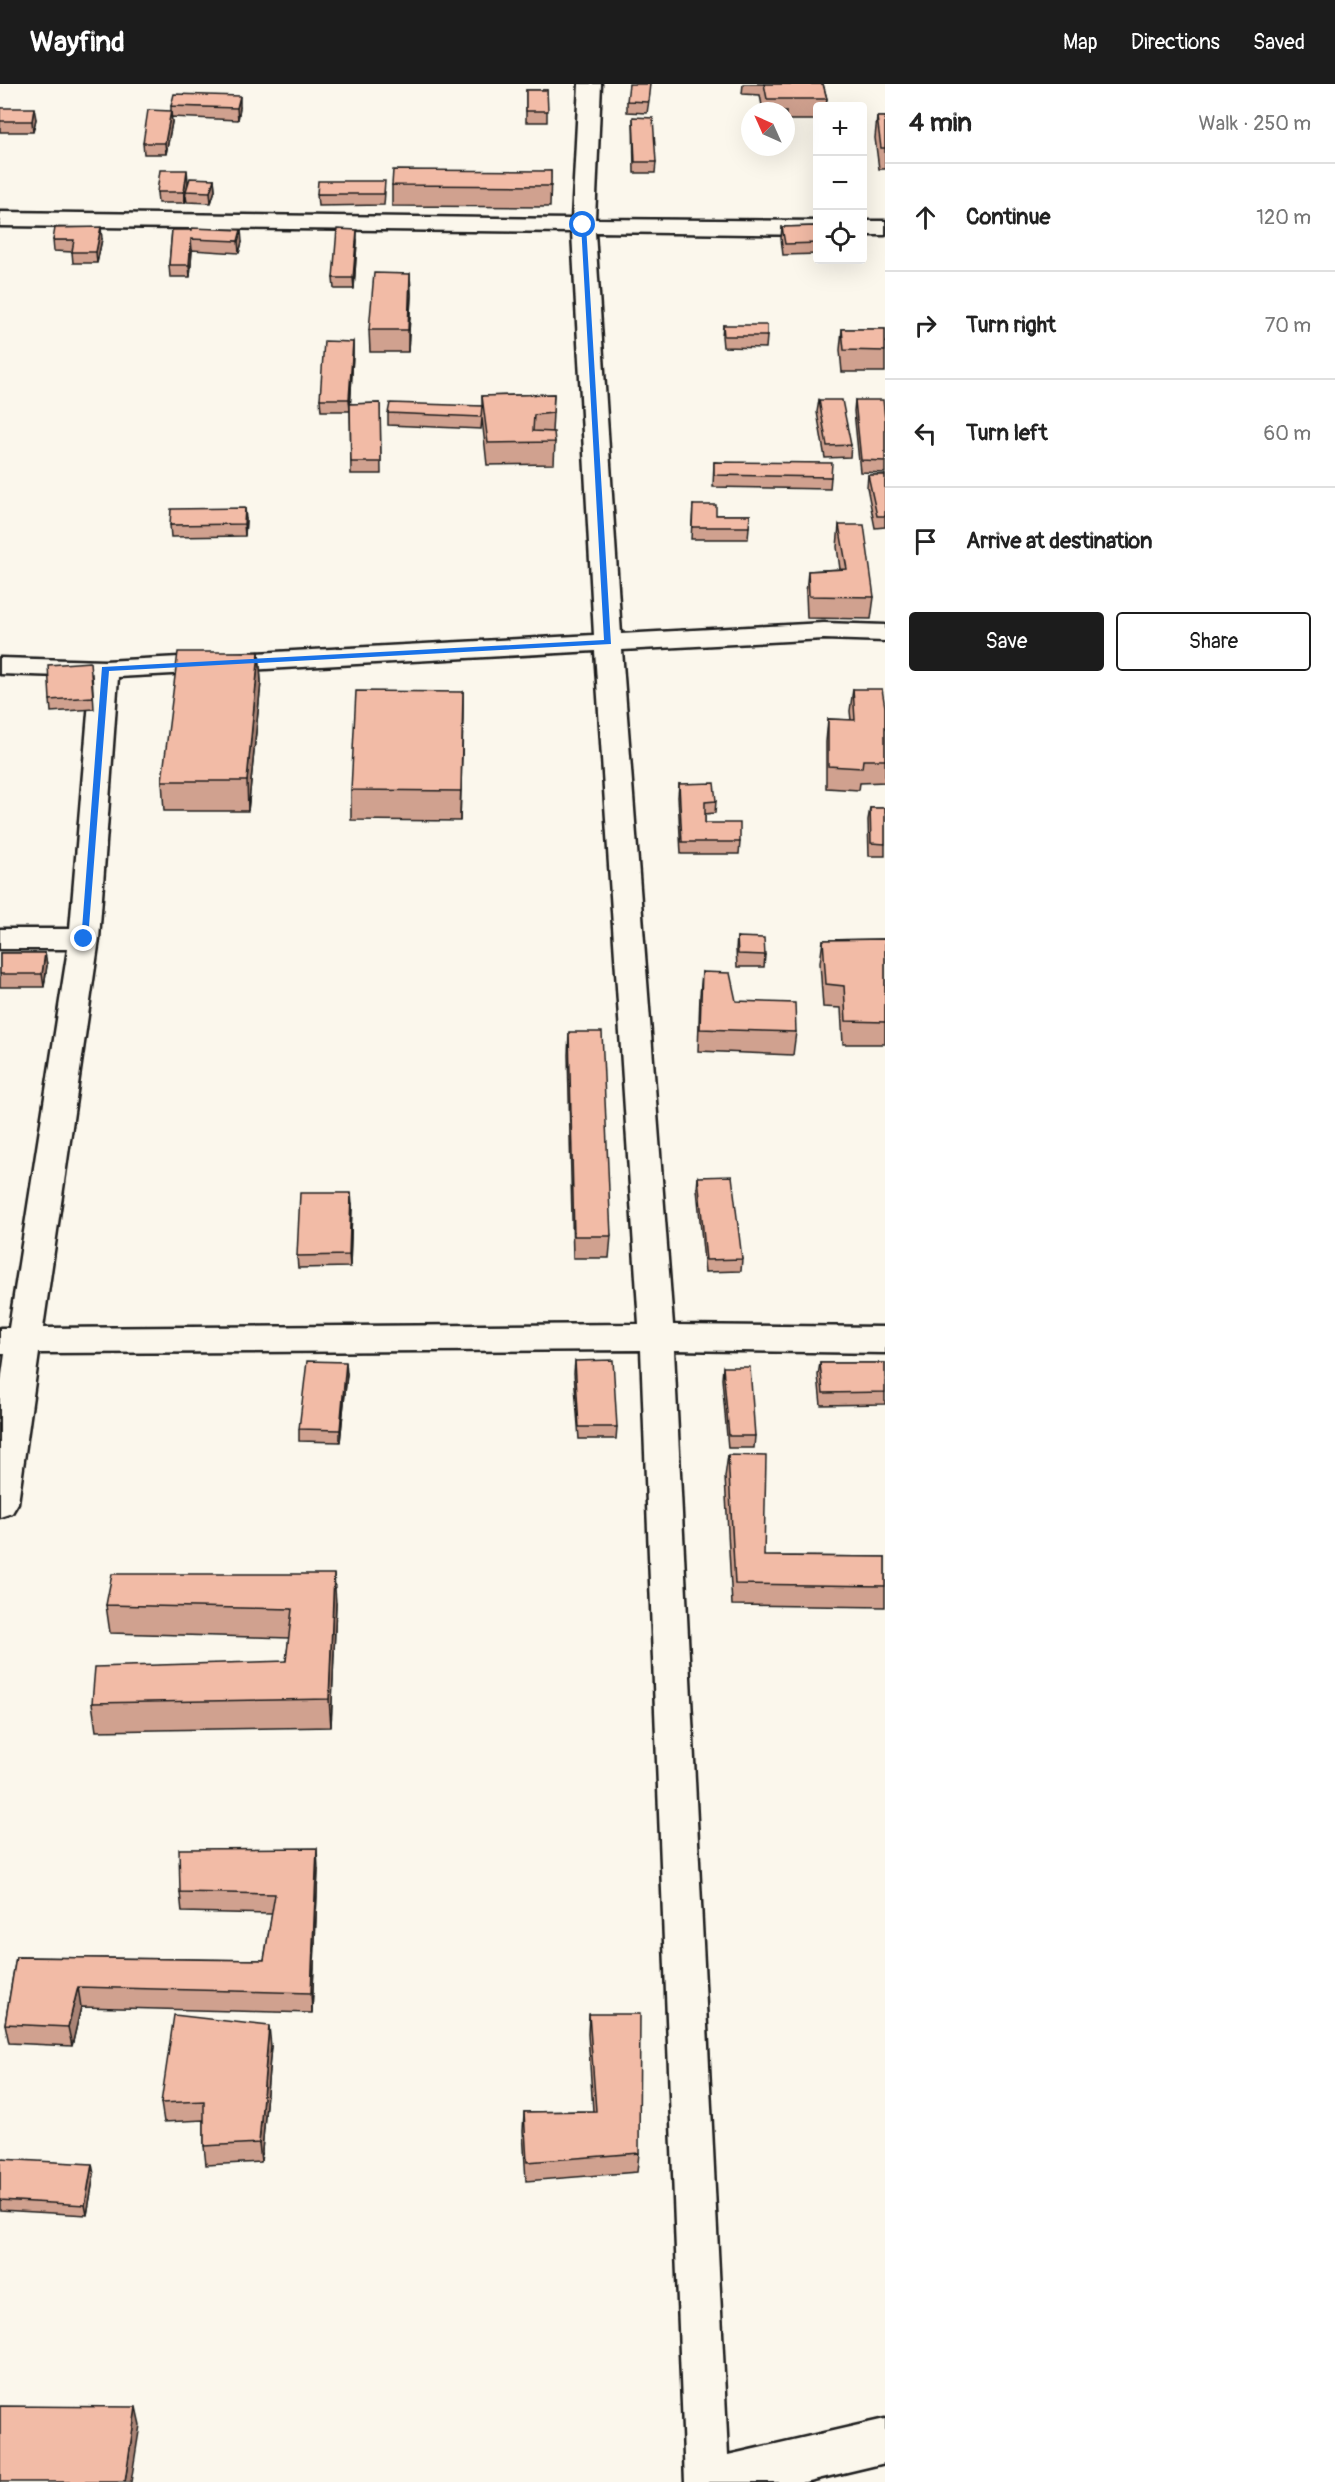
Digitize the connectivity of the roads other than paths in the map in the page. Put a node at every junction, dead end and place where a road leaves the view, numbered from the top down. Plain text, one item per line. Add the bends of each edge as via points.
1 (590, 84) edge
2 (0, 219) edge
3 (583, 225) junction
4 (813, 228) edge
5 (867, 228) edge
6 (885, 228) edge
7 (885, 633) edge
8 (608, 642) junction
9 (0, 666) edge
10 (105, 669) junction
11 (0, 939) edge
12 (84, 939) junction
13 (657, 1337) junction
14 (885, 1340) edge
15 (12, 1341) edge
16 (0, 1503) edge
17 (885, 2441) edge
18 (708, 2482) edge

1 - 3 street
2 - 3 street
3 - 4 street
3 - 8 street
5 - 6 street
7 - 8 street via 824,631
8 - 10 street
8 - 13 street
9 - 10 street
10 - 12 street
11 - 12 street
12 - 15 street
13 - 14 street
13 - 15 street
13 - 18 street
15 - 16 street
17 - 18 street

